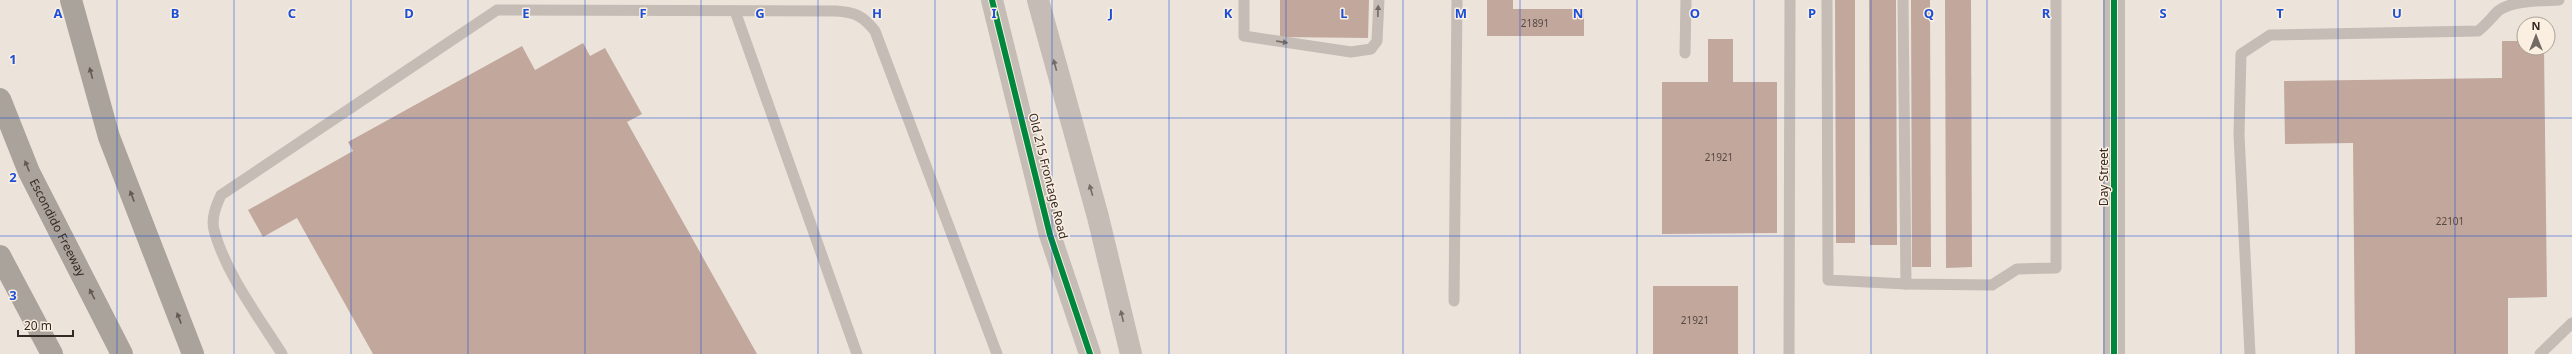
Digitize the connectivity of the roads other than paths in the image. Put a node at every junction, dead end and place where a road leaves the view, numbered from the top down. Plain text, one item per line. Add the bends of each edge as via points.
1 (71, 0) edge
2 (992, 0) edge
3 (1038, 0) edge
4 (1244, 0) edge
5 (1379, 0) edge
6 (1457, 0) edge
7 (1686, 0) edge
8 (1790, 0) edge
9 (1827, 0) edge
10 (1903, 0) edge
11 (2056, 0) edge
12 (2114, 0) edge
13 (2559, 0) edge
14 (497, 5) edge
15 (735, 12) junction
16 (1685, 53) dead end
17 (0, 99) edge
18 (0, 256) edge
19 (1906, 284) junction
20 (1454, 301) dead end
21 (2572, 323) edge
22 (52, 354) edge
23 (122, 354) edge
24 (193, 354) edge
25 (282, 354) edge
26 (857, 354) edge
27 (996, 354) edge
28 (1090, 354) edge
29 (1131, 354) edge
30 (1789, 354) edge
31 (2114, 354) edge
32 (2250, 354) edge
33 (2540, 354) edge

24 -> 1 highway via 108,137
2 - 28 street, Old 215 Frontage Road via 1050,235
29 -> 3 street via 1098,217
4 -> 5 lane via 1244,36 1350,52 1371,49 1377,41
6 - 20 lane
7 - 16 lane
8 - 30 lane
9 - 19 lane via 1828,280
10 - 19 lane
11 - 19 lane via 2056,268 2017,269 1992,285
12 - 31 street, Day Street
13 - 32 lane via 2516,3 2499,10 2478,31 2270,35 2241,54 2239,135
14 - 15 lane
14 - 25 lane via 221,194 214,210 214,229 237,284
15 - 26 lane
15 - 27 lane via 852,12 864,17 875,31
23 -> 17 highway, Escondido Freeway via 29,172
18 - 22 highway
21 - 33 lane

